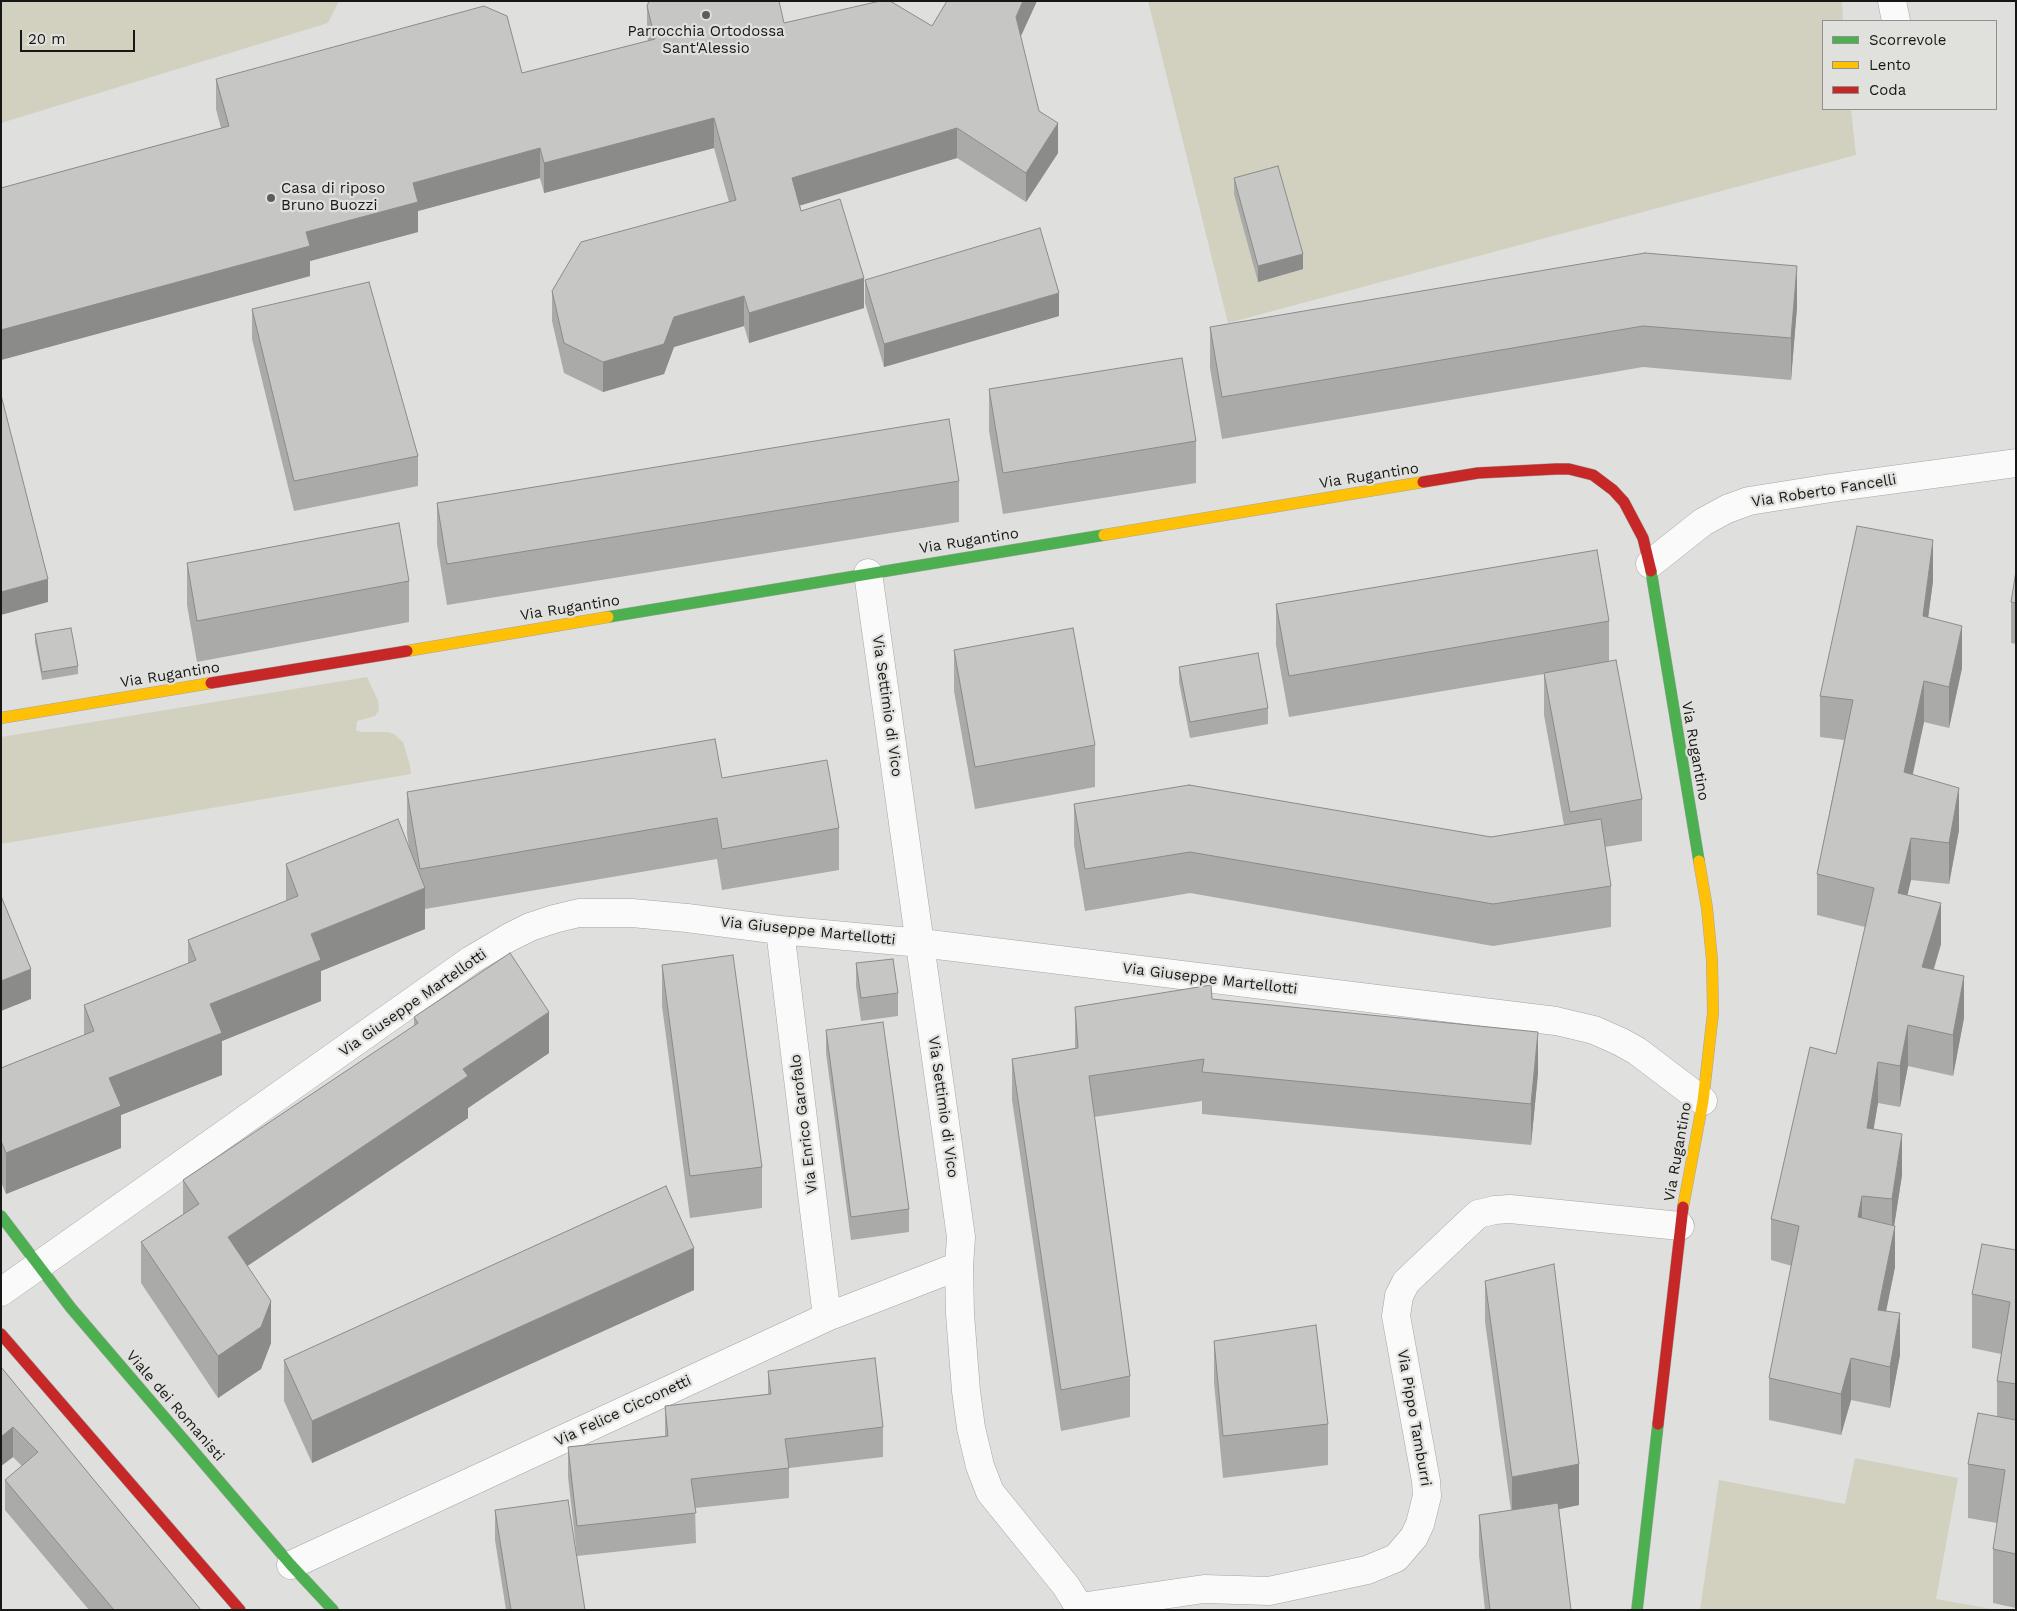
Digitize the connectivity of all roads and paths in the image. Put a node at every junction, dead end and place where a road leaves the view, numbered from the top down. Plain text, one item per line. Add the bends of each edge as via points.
1 (1892, 1) edge
2 (1896, 20) edge
3 (2016, 463) edge
4 (1650, 564) junction
5 (868, 573) junction
6 (1, 718) edge
7 (780, 930) junction
8 (921, 944) junction
9 (1703, 1101) junction
10 (1, 1216) edge
11 (1680, 1226) junction
12 (38, 1266) junction
13 (959, 1266) junction
14 (1, 1292) edge
15 (827, 1317) junction
16 (1, 1334) edge
17 (291, 1565) junction
18 (1080, 1609) edge
19 (240, 1610) edge
20 (333, 1610) edge
21 (1637, 1610) edge

1 - 2 street
3 - 4 street, Via Roberto Fancelli via 1749,501 1703,522
4 - 5 street, Via Rugantino via 1638,526 1613,490 1593,475 1556,468 1478,473
4 - 9 street, Via Rugantino via 1711,943 1713,1013
5 - 6 street, Via Rugantino
5 - 8 street, Via Settimio di Vico
7 - 8 street, Via Giuseppe Martellotti
7 - 12 street, Via Giuseppe Martellotti via 687,918 602,913 579,913 530,927 464,965
7 - 15 street, Via Enrico Garofalo
8 - 9 street, Via Giuseppe Martellotti via 1556,1021 1594,1030 1621,1042
8 - 13 street, Via Settimio di Vico via 961,1237
9 - 11 street, Via Rugantino
10 - 12 street, Viale dei Romanisti
11 - 18 street, Via Pippo Tamburri via 1495,1210 1478,1214 1406,1282 1399,1296 1396,1316 1427,1496 1414,1537 1396,1558 1367,1570 1269,1591 1204,1589
11 - 21 street, Via Rugantino
12 - 14 street, Via Giuseppe Martellotti
12 - 17 street, Viale dei Romanisti via 121,1368
13 - 15 street, Via Felice Cicconetti
13 - 18 street, Via Settimio di Vico via 966,1391 984,1480
15 - 17 street, Via Felice Cicconetti
16 - 19 street
17 - 20 street, Viale dei Romanisti

